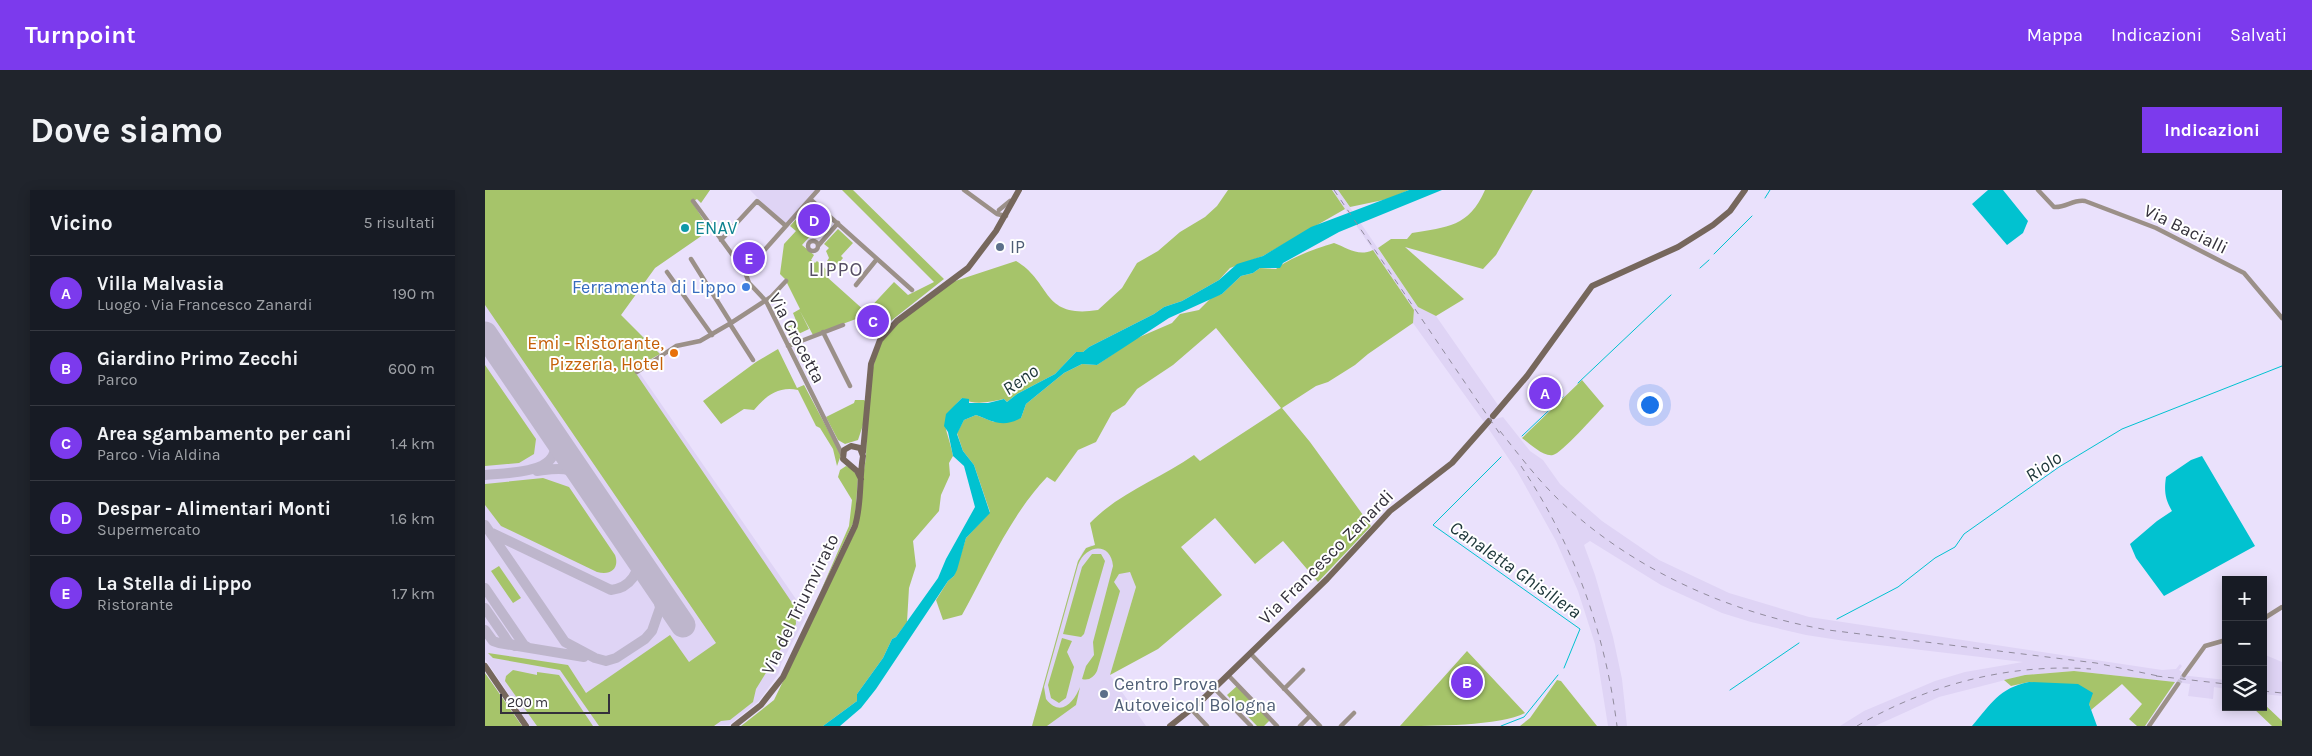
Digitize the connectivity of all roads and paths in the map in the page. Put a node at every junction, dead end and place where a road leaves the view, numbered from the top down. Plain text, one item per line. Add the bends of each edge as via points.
1 (817, 190) edge
2 (964, 190) edge
3 (1019, 190) edge
4 (1745, 190) edge
5 (2037, 190) edge
6 (810, 199) junction
7 (693, 201) dead end
8 (998, 212) junction
9 (1006, 216) junction
10 (838, 223) junction
11 (785, 226) junction
12 (997, 231) junction
13 (721, 240) junction
14 (818, 246) dead end
15 (691, 259) dead end
16 (877, 259) junction
17 (667, 272) dead end
18 (745, 272) junction
19 (786, 281) dead end
20 (857, 285) dead end
21 (912, 290) dead end
22 (766, 301) junction
23 (2282, 318) edge
24 (731, 324) junction
25 (843, 325) dead end
26 (823, 332) junction
27 (712, 335) junction
28 (788, 346) junction
29 (753, 360) dead end
30 (637, 372) dead end
31 (850, 386) dead end
32 (867, 421) junction
33 (836, 442) junction
34 (852, 446) junction
35 (863, 453) junction
36 (843, 455) junction
37 (861, 463) junction
38 (851, 466) junction
39 (861, 479) junction
40 (2282, 607) edge
41 (2267, 616) edge
42 (2222, 641) edge
43 (1250, 653) junction
44 (485, 666) edge
45 (1303, 670) dead end
46 (1228, 675) junction
47 (2184, 675) tunnel mouth
48 (2178, 684) tunnel mouth
49 (1214, 688) junction
50 (1284, 689) junction
51 (1192, 710) junction
52 (1354, 713) dead end
53 (1310, 716) junction
54 (525, 726) edge
55 (734, 726) edge
56 (1170, 726) edge
57 (1207, 726) edge
58 (1251, 726) edge
59 (1277, 726) edge
60 (1300, 726) edge
61 (1320, 726) edge
62 (1341, 726) edge
63 (2149, 726) edge

1 - 6 street
2 - 8 street
3 - 8 street
3 - 9 street
4 - 43 street, Via Francesco Zanardi via 1727,214 1706,229 1673,249 1592,286 1527,376 1440,473 1385,516 1327,579
5 - 23 street, Via Bacialli via 2054,207 2085,200 2156,228 2244,272
6 - 10 street
6 - 11 street
7 - 13 street, Via Crocetta
8 - 9 street
8 - 12 street
9 - 12 street
10 - 14 street
10 - 16 street
11 - 13 street via 757,201
11 - 18 street
12 - 32 street via 968,268 897,321 883,336 871,364
13 - 18 street, Via Crocetta
15 - 24 street
16 - 20 street
16 - 21 street
17 - 27 street
18 - 22 street, Via Crocetta via 749,283
19 - 22 street
22 - 24 street
22 - 28 street, Via Crocetta
24 - 27 street
24 - 29 street
25 - 26 street
26 - 28 street
26 - 31 street
27 - 30 street via 676,346
28 - 33 street, Via Crocetta
32 - 34 street via 862,437
32 - 35 street
33 - 34 street
33 - 36 street, Via Crocetta
34 - 35 street via 860,448
34 - 36 street via 844,450
35 - 37 street
36 - 38 street
37 - 38 street
37 - 39 street, Via del Triumvirato
38 - 39 street
39 - 55 street, Via del Triumvirato via 855,526 790,663 767,698
40 - 41 street
42 - 47 street via 2205,646
43 - 46 street, Via Francesco Zanardi
43 - 50 street
44 - 54 street
45 - 50 street
46 - 49 street, Via Francesco Zanardi
46 - 59 street
48 - 63 street
49 - 51 street, Via Francesco Zanardi
49 - 58 street
50 - 53 street
51 - 56 street, Via Francesco Zanardi
51 - 57 street
52 - 62 street
53 - 60 street
53 - 61 street

